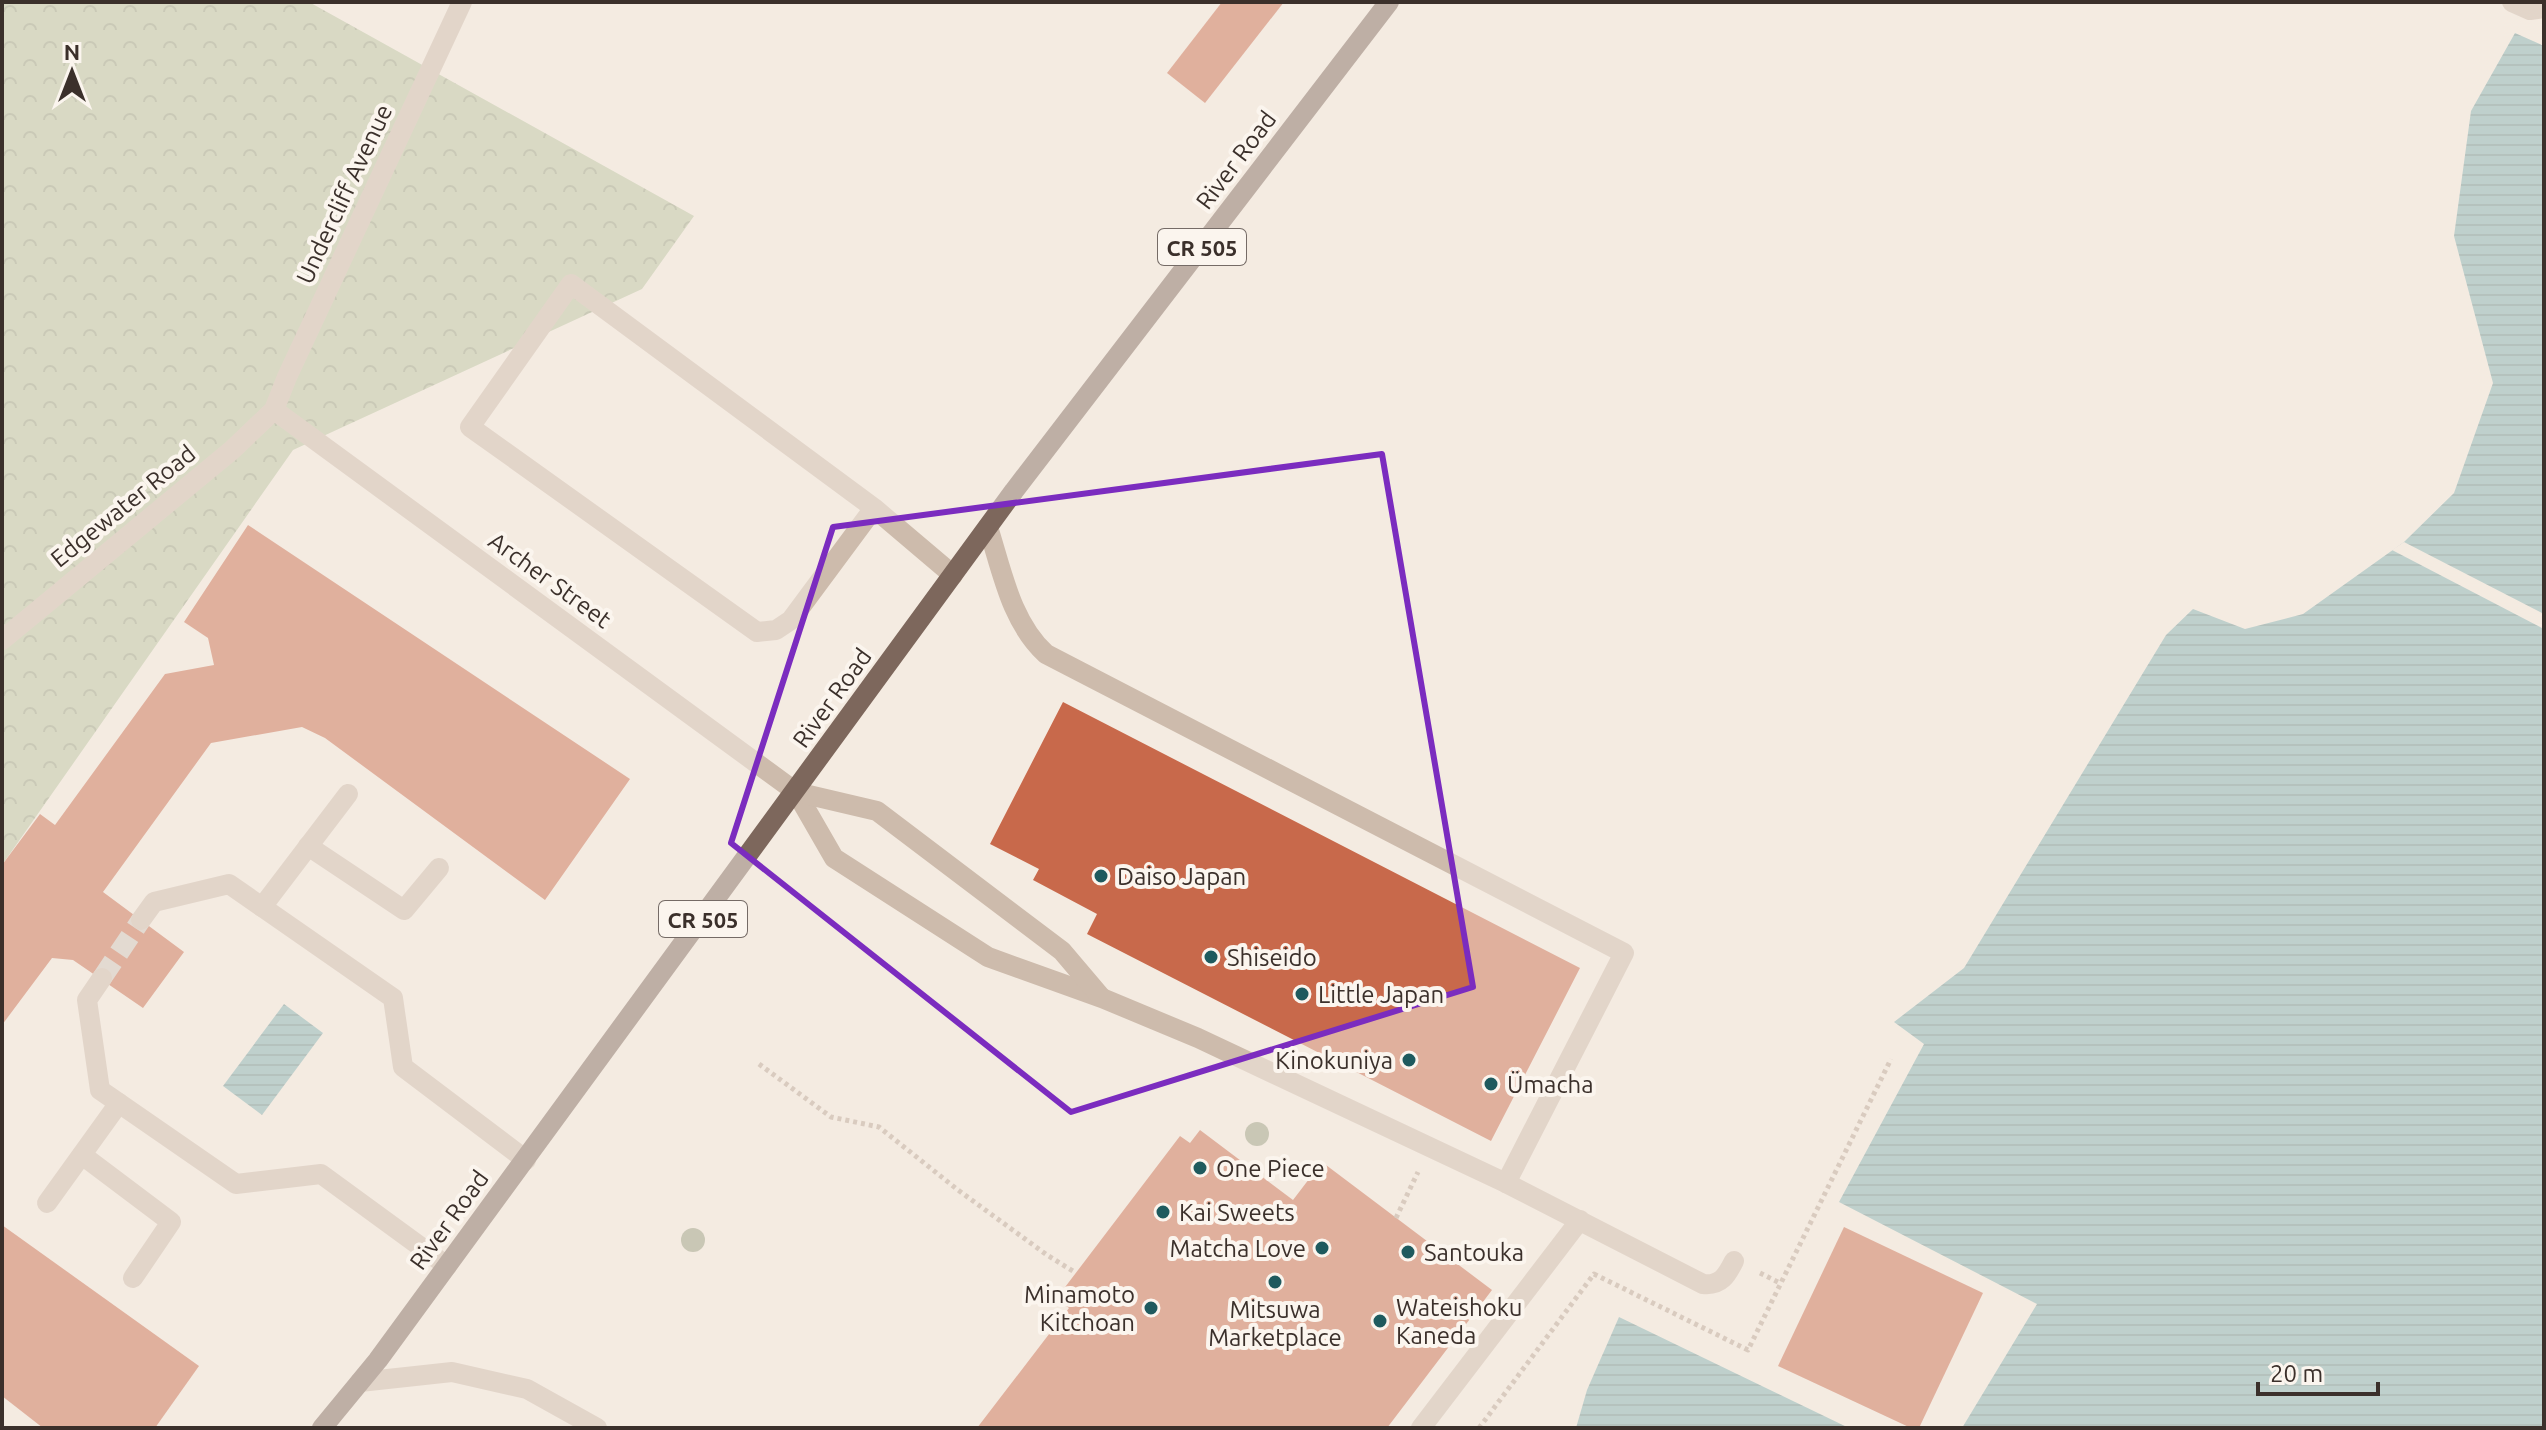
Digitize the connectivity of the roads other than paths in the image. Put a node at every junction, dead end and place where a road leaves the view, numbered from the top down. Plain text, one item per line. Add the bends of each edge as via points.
1 (462, 2) edge
2 (1389, 2) edge
3 (2512, 2) edge
4 (2544, 8) edge
5 (274, 410) junction
6 (874, 508) junction
7 (988, 527) junction
8 (953, 575) junction
9 (2, 640) edge
10 (796, 792) junction
11 (348, 794) dead end
12 (308, 846) junction
13 (439, 868) dead end
14 (262, 907) junction
15 (141, 920) tunnel mouth
16 (102, 978) tunnel mouth
17 (1102, 998) junction
18 (119, 1103) junction
19 (82, 1155) junction
20 (526, 1160) junction
21 (1506, 1183) junction
22 (47, 1203) dead end
23 (1580, 1220) junction
24 (1734, 1261) dead end
25 (447, 1266) junction
26 (133, 1278) dead end
27 (360, 1382) junction
28 (331, 1425) edge
29 (597, 1428) edge
30 (1421, 1428) edge

1 - 5 street, Undercliff Avenue
2 - 7 main road, River Road / CR 505
3 - 4 street via 2530,10
5 - 9 street, Edgewater Road
5 - 10 street, Archer Street
6 - 6 street via 571,284 470,427 757,632 776,630 791,620
6 - 8 street
7 - 8 main road, River Road / CR 505
7 - 21 street via 1024,630 1046,654 1624,953
8 - 10 main road, River Road / CR 505
10 - 17 street via 877,811 1062,951
10 - 17 street via 834,858 894,899 988,957
10 - 20 main road, River Road / CR 505
11 - 12 street
12 - 13 street via 404,910
12 - 14 street
14 - 15 street via 229,884 154,902
14 - 20 street via 393,998 403,1067
16 - 18 street via 87,1000 89,1015 100,1090
17 - 21 street
18 - 19 street
18 - 25 street via 236,1184 321,1174
19 - 22 street
19 - 26 street via 171,1222
20 - 25 main road, River Road / CR 505
21 - 23 street
23 - 24 street via 1703,1284 1724,1278
23 - 30 street
25 - 27 main road, River Road / CR 505
27 - 28 main road, River Road / CR 505
27 - 29 street via 452,1372 527,1389

